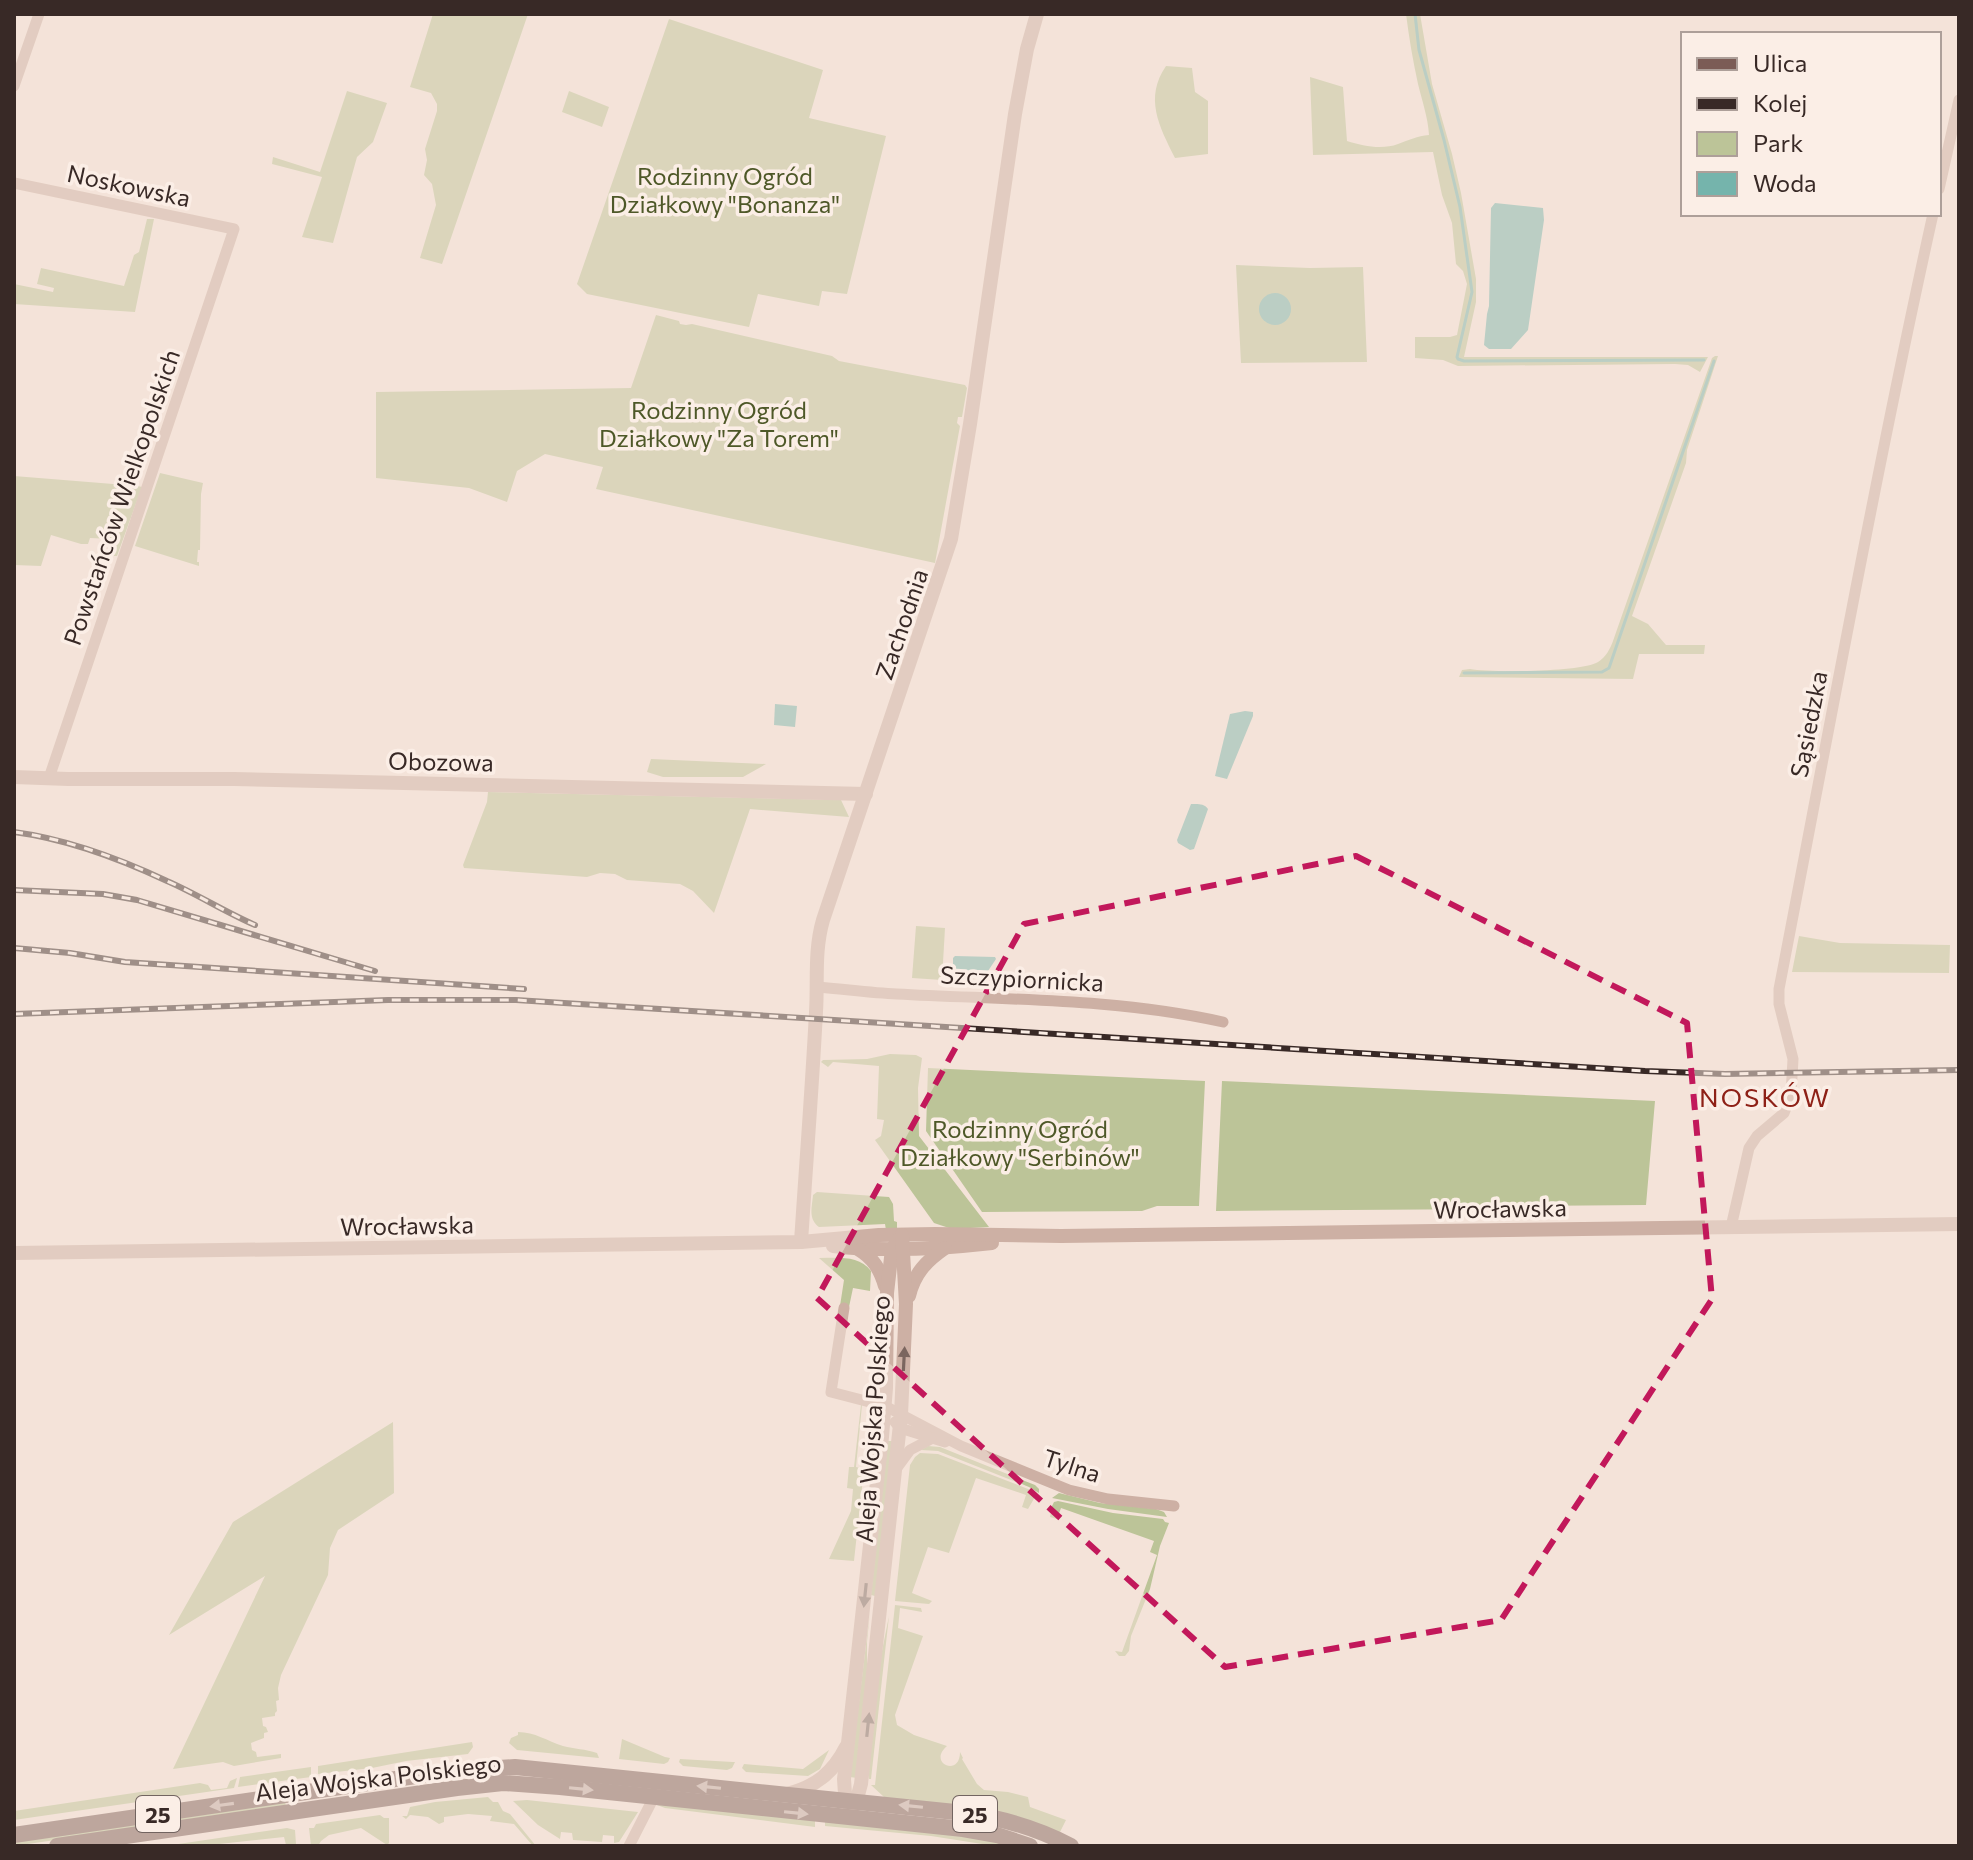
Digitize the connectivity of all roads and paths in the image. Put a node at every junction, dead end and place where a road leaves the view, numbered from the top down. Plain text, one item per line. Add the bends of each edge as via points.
1 (39, 14) edge
2 (1037, 14) edge
3 (14, 86) edge
4 (1959, 100) edge
5 (1941, 180) edge
6 (14, 183) edge
7 (1933, 216) edge
8 (234, 229) joint
9 (14, 777) edge
10 (49, 778) junction
11 (866, 794) junction
12 (817, 987) junction
13 (1223, 1022) dead end
14 (1959, 1224) edge
15 (1731, 1227) junction
16 (1042, 1237) junction
17 (801, 1242) junction
18 (899, 1244) junction
19 (945, 1248) junction
20 (858, 1249) junction
21 (14, 1253) edge
22 (887, 1293) junction
23 (906, 1304) junction
24 (844, 1308) dead end
25 (885, 1406) junction
26 (901, 1422) junction
27 (931, 1439) junction
28 (961, 1446) junction
29 (896, 1469) junction
30 (1174, 1506) dead end
31 (849, 1739) junction
32 (663, 1782) junction
33 (787, 1794) junction
34 (654, 1797) junction
35 (850, 1810) junction
36 (14, 1835) edge
37 (57, 1846) edge
38 (629, 1846) edge
39 (1030, 1846) edge
40 (1071, 1846) edge

1 - 3 street
2 - 11 street, Zachodnia via 1015,114 951,539
4 - 5 street
6 - 8 street, Noskowska
7 - 15 street, Sąsiedzka via 1779,989 1793,1059 1791,1095 1784,1113 1749,1148
8 - 10 street, Powstańców Wielkopolskich
9 - 10 street, Obozowa
10 - 11 street, Obozowa
11 - 12 street, Zachodnia via 820,930
12 - 13 street, Szczypiornicka via 1075,1001
12 - 17 street, Zachodnia
14 - 15 street, Wrocławska
15 - 16 street, Wrocławska
16 - 18 street, Wrocławska via 935,1234
16 - 19 street, Wrocławska
17 - 18 street, Wrocławska
17 - 20 street, Wrocławska
17 - 21 street, Wrocławska
18 - 19 street, Wrocławska
18 - 20 street, Wrocławska
18 - 22 street, Aleja Wojska Polskiego
18 - 23 street, Aleja Wojska Polskiego
19 - 23 street via 918,1274
20 - 22 street via 878,1266
22 - 25 street, Aleja Wojska Polskiego
26 -> 23 street, Aleja Wojska Polskiego
24 - 25 street, Tylna via 831,1392
25 - 26 street, Tylna
25 -> 31 street, Aleja Wojska Polskiego
26 - 27 street, Tylna
26 - 28 street, Tylna
26 - 29 street, Aleja Wojska Polskiego
27 - 28 street, Tylna
27 - 29 street via 910,1450
28 - 30 street, Tylna via 1089,1495
35 -> 29 street, Aleja Wojska Polskiego via 861,1784
31 - 33 street via 825,1777
31 - 35 street, Aleja Wojska Polskiego via 844,1786
33 -> 32 main road, Aleja Wojska Polskiego / 25
32 - 34 street
32 -> 36 main road, Aleja Wojska Polskiego / 25 via 531,1767 483,1768
33 - 35 main road, 25
34 -> 35 main road, Aleja Wojska Polskiego / 25
37 -> 34 main road, Aleja Wojska Polskiego / 25 via 488,1784
34 - 38 street
35 - 39 main road, 25 via 997,1835
40 -> 35 main road, 25 via 993,1817 894,1805

